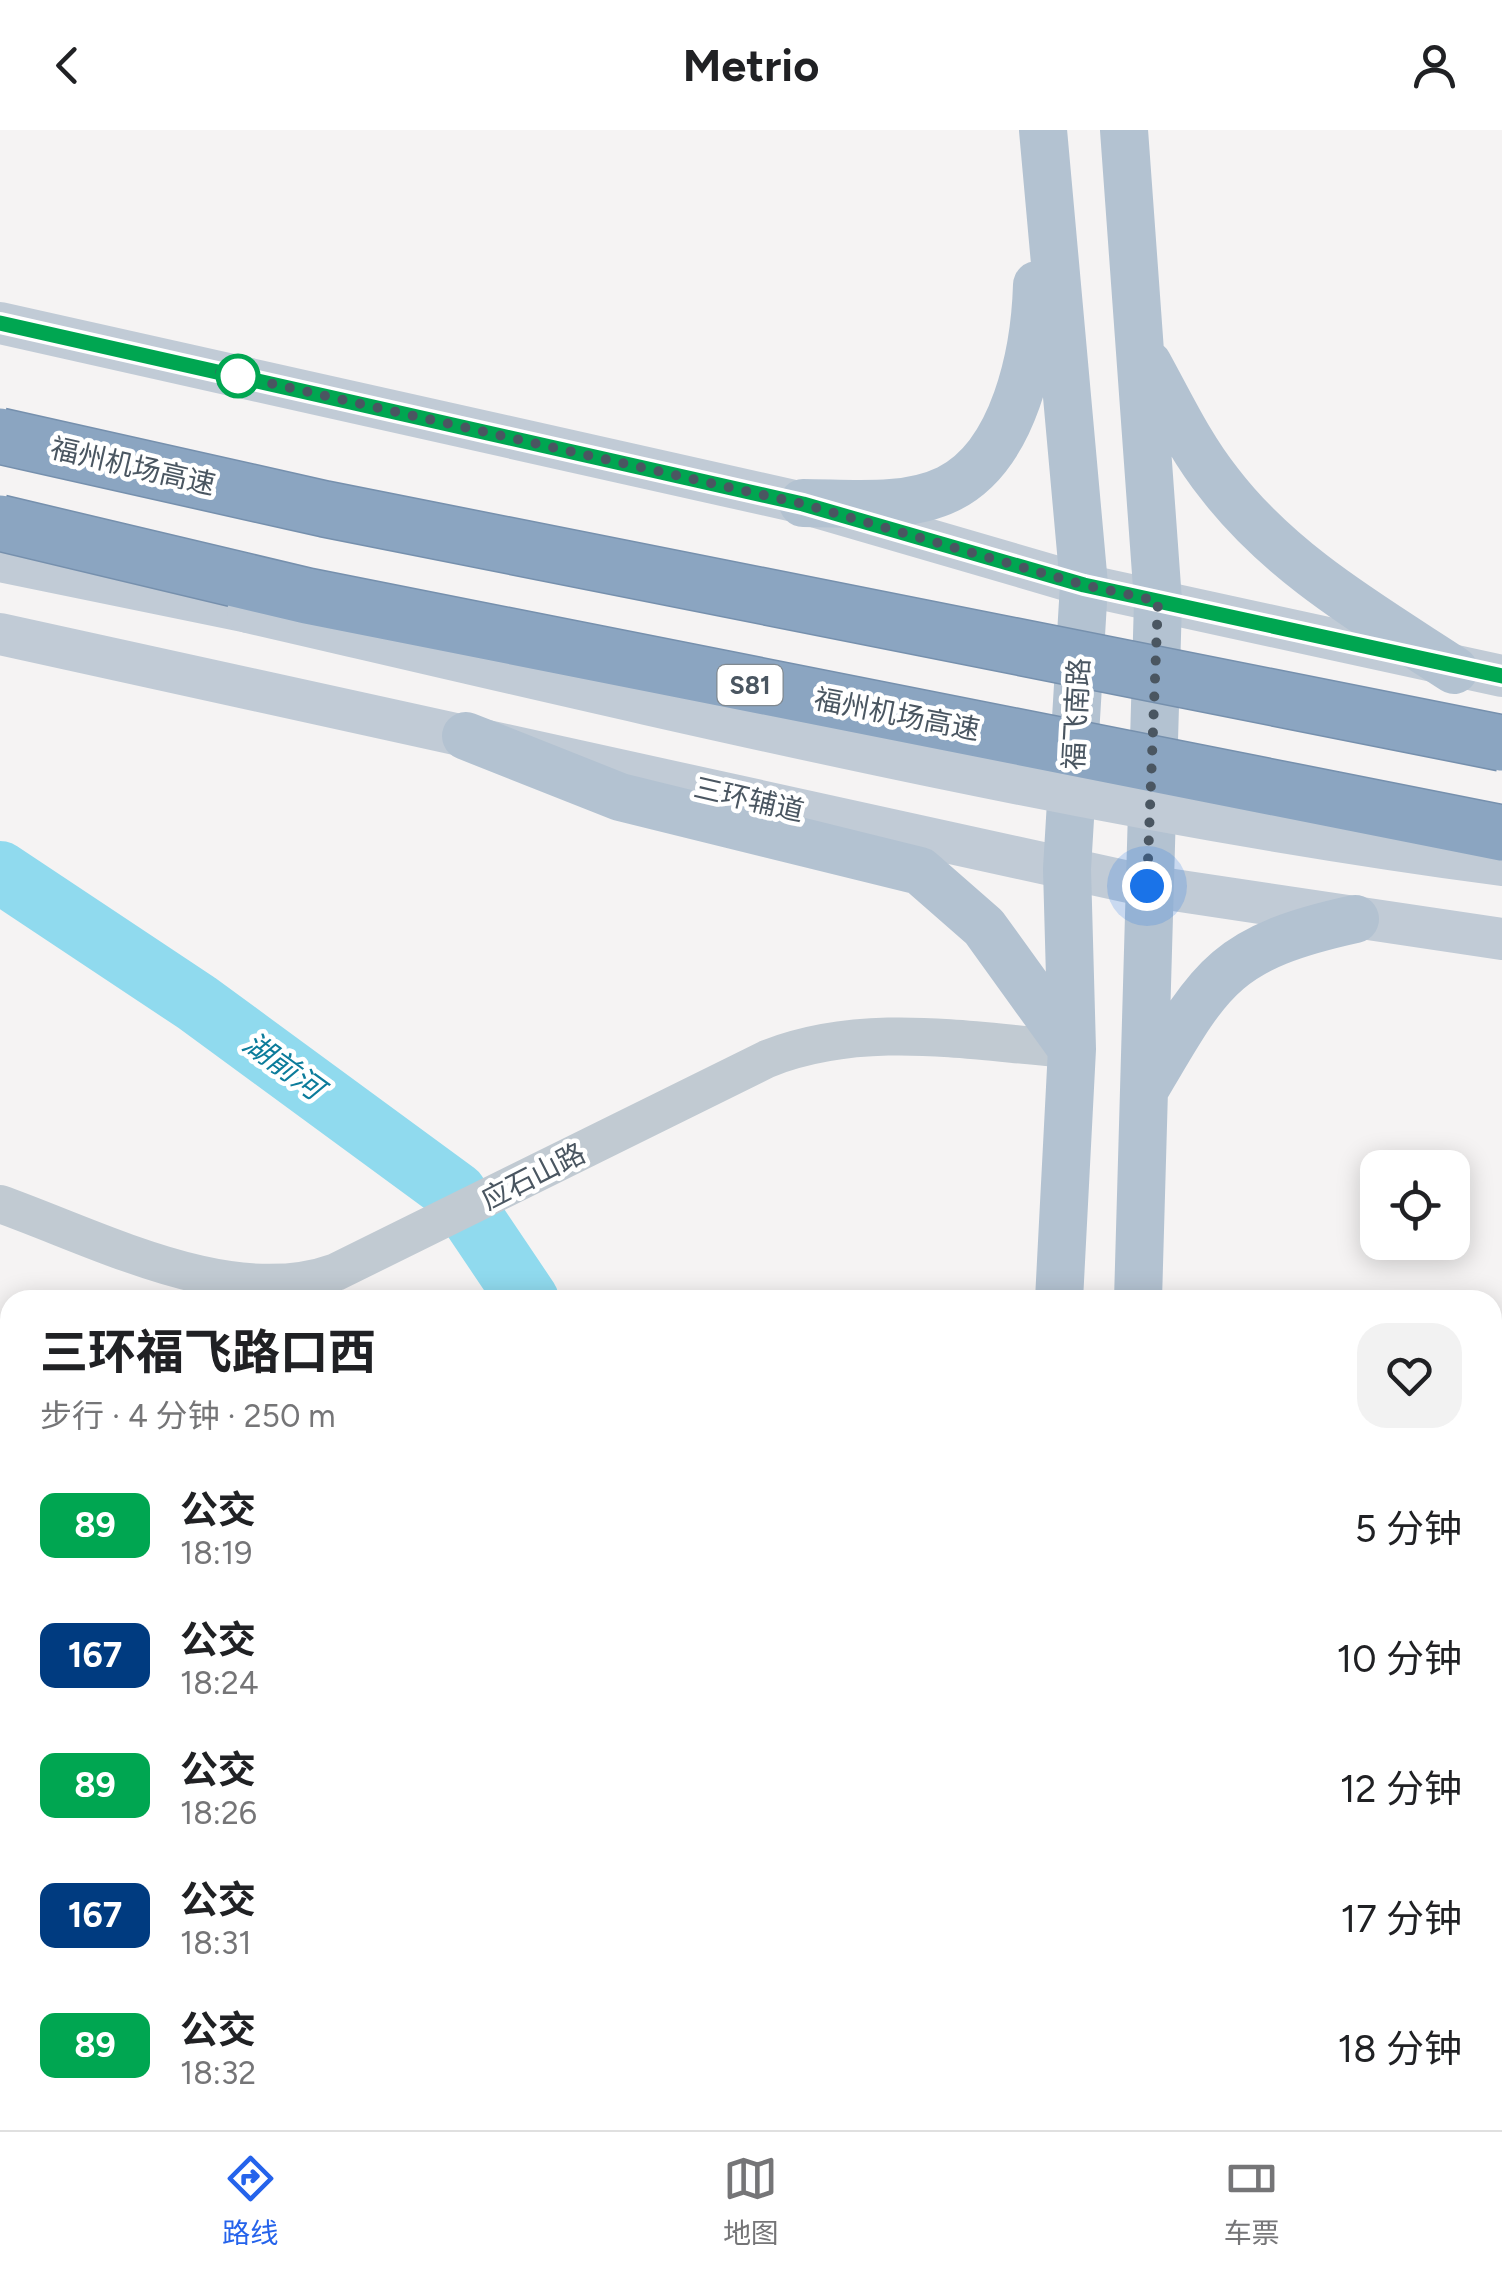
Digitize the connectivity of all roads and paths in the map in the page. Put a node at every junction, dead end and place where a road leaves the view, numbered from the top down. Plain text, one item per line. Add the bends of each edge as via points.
1 (1124, 130) edge
2 (1043, 131) edge
3 (0, 323) edge
4 (1139, 348) junction
5 (0, 436) edge
6 (803, 504) junction
7 (0, 524) edge
8 (0, 560) edge
9 (1084, 585) junction
10 (1158, 601) junction
11 (0, 634) edge
12 (1454, 670) junction
13 (1502, 676) edge
14 (466, 736) junction
15 (1502, 742) edge
16 (1502, 833) edge
17 (1502, 864) edge
18 (1067, 870) junction
19 (1147, 886) junction
20 (1355, 918) junction
21 (1502, 939) edge
22 (1072, 1049) junction
23 (1144, 1092) junction
24 (0, 1204) edge
25 (1060, 1290) edge
26 (1138, 1290) edge

1 - 4 main road
2 - 6 main road via 1037,300 1023,387 997,446 949,488 892,504
2 - 9 main road, 福飞南路
3 - 6 main road
4 - 10 main road
4 - 12 main road via 1220,484 1273,542 1331,590
5 - 15 highway, 福州机场高速, bridge via 344,512
6 - 9 main road
7 - 16 highway, 福州机场高速 / S81, bridge via 307,596
8 - 17 main road, bridge via 907,763
9 - 10 main road
9 - 18 main road, 福飞南路
10 - 12 main road
10 - 19 main road
11 - 14 main road, 三环辅道
12 - 13 main road
14 - 18 main road, 三环辅道
14 - 22 main road via 620,797 920,870 984,926
18 - 19 main road, 三环辅道
18 - 22 main road, 福飞南路
19 - 20 main road, 三环辅道
19 - 23 main road
20 - 21 main road, 三环辅道
20 - 23 main road via 1300,931 1236,962 1206,988
22 - 24 street, 应石山路 via 878,1035 816,1041 316,1279 251,1286 196,1274
22 - 25 main road, 福飞南路
23 - 26 main road

